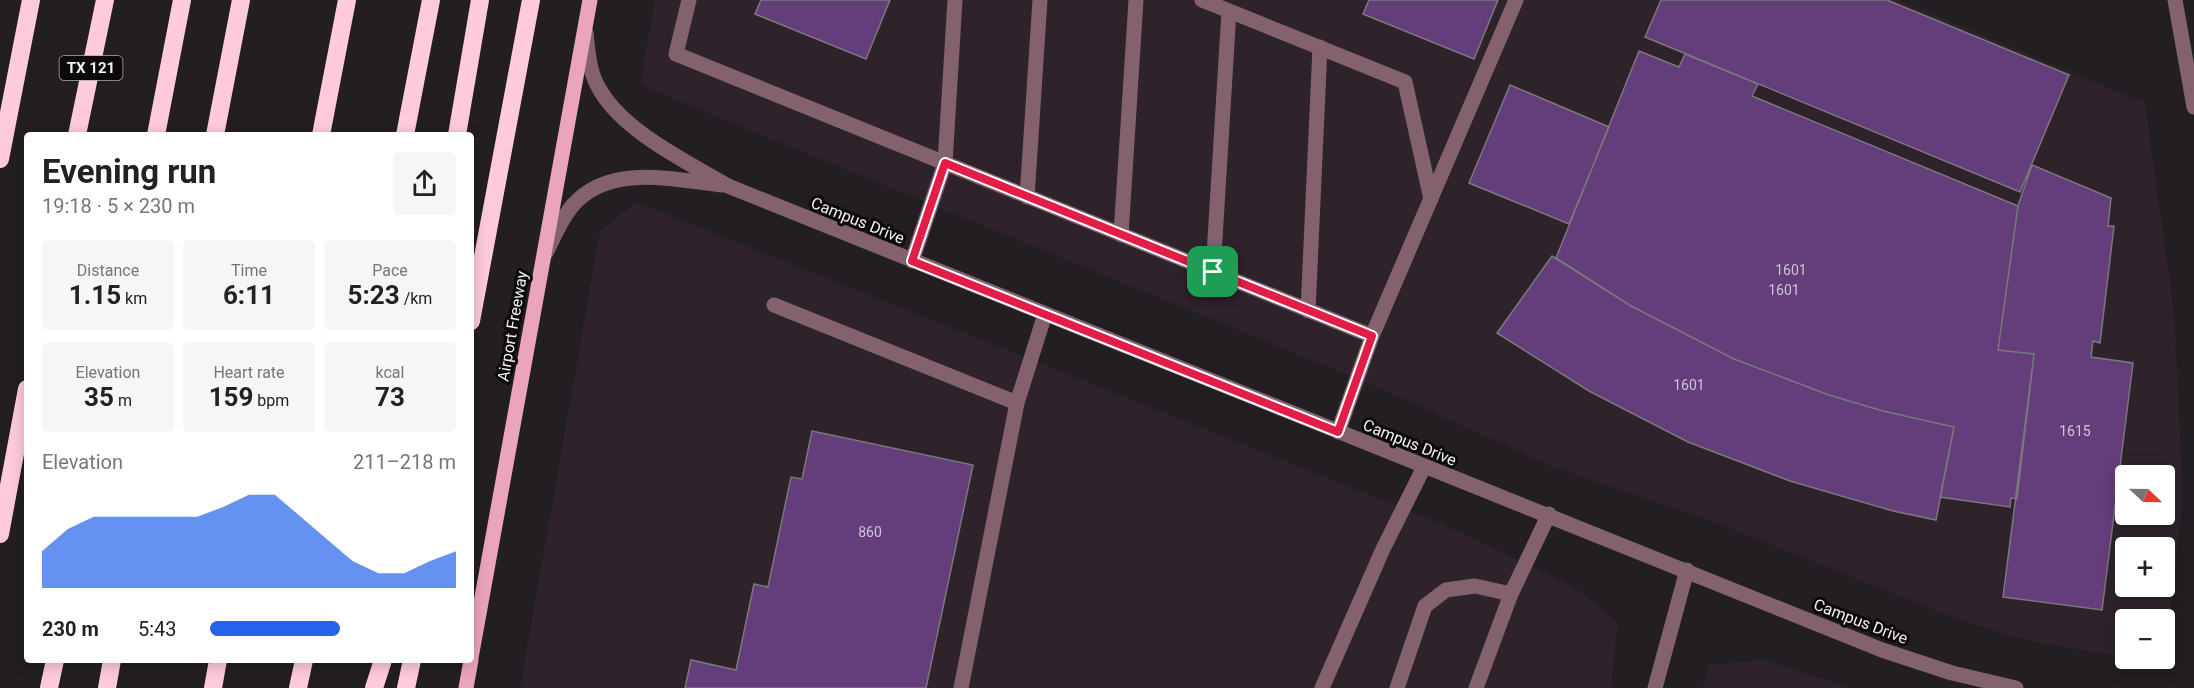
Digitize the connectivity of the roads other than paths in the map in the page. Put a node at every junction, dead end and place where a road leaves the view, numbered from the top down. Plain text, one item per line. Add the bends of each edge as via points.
1 (31, 0) edge
2 (105, 0) edge
3 (182, 0) edge
4 (241, 0) edge
5 (346, 0) edge
6 (431, 0) edge
7 (480, 0) edge
8 (531, 0) edge
9 (590, 0) edge
10 (689, 0) edge
11 (955, 0) edge
12 (1040, 0) edge
13 (1136, 0) edge
14 (1202, 0) edge
15 (1516, 0) edge
16 (2175, 0) edge
17 (1229, 11) junction
18 (586, 25) junction
19 (1320, 47) junction
20 (2194, 107) edge
21 (78, 132) edge
22 (157, 132) edge
23 (216, 132) edge
24 (322, 132) edge
25 (406, 132) edge
26 (458, 132) edge
27 (0, 159) edge
28 (945, 163) junction
29 (728, 186) junction
30 (1028, 197) junction
31 (1431, 199) junction
32 (1121, 235) junction
33 (544, 259) junction
34 (912, 261) junction
35 (1213, 272) junction
36 (474, 305) edge
37 (774, 305) dead end
38 (1308, 311) junction
39 (1045, 314) junction
40 (1372, 336) junction
41 (1017, 403) junction
42 (24, 405) edge
43 (1338, 432) junction
44 (1424, 467) junction
45 (1548, 514) junction
46 (0, 534) edge
47 (1687, 570) junction
48 (1511, 594) junction
49 (474, 643) edge
50 (54, 663) edge
51 (111, 663) edge
52 (217, 663) edge
53 (303, 663) edge
54 (372, 663) edge
55 (381, 663) edge
56 (411, 663) edge
57 (470, 663) edge
58 (49, 688) edge
59 (107, 688) edge
60 (213, 688) edge
61 (298, 688) edge
62 (372, 688) edge
63 (406, 688) edge
64 (466, 688) edge
65 (961, 688) edge
66 (1322, 688) edge
67 (1397, 688) edge
68 (1476, 688) edge
69 (1655, 688) edge
70 (2016, 688) edge

1 - 27 highway
2 - 21 highway, TX 121
3 - 22 highway
4 - 23 highway
5 - 24 highway
6 - 25 highway
7 - 26 highway
8 - 36 highway
9 - 18 main road, Airport Freeway
10 - 28 street via 676,54
11 - 28 street
12 - 30 street
13 - 32 street
14 - 17 street
15 - 31 street
16 - 20 street
17 - 19 street
17 - 35 street
18 - 29 street, Campus Drive via 590,64 599,89 614,110
18 - 33 main road, Airport Freeway
19 - 31 street via 1405,82
19 - 38 street
28 - 30 street
28 - 34 street
29 - 33 street, Campus Drive via 628,177 601,184 573,205
29 - 34 street, Campus Drive
30 - 32 street
31 - 40 street
32 - 35 street
33 - 49 main road, Airport Freeway
34 - 39 street, Campus Drive
35 - 38 street
37 - 41 street
38 - 40 street
39 - 41 street
39 - 43 street, Campus Drive
40 - 43 street
41 - 65 street
42 - 46 highway
43 - 44 street, Campus Drive
44 - 45 street, Campus Drive
44 - 66 street
45 - 47 street, Campus Drive
45 - 48 street
47 - 69 street
47 - 70 street, Campus Drive via 1882,650 1952,673
48 - 67 street via 1475,586 1446,590 1425,606
48 - 68 street
50 - 58 highway
51 - 59 highway
52 - 60 highway
53 - 61 highway
54 - 62 highway
55 - 62 highway
56 - 63 highway
57 - 64 main road, Airport Freeway

